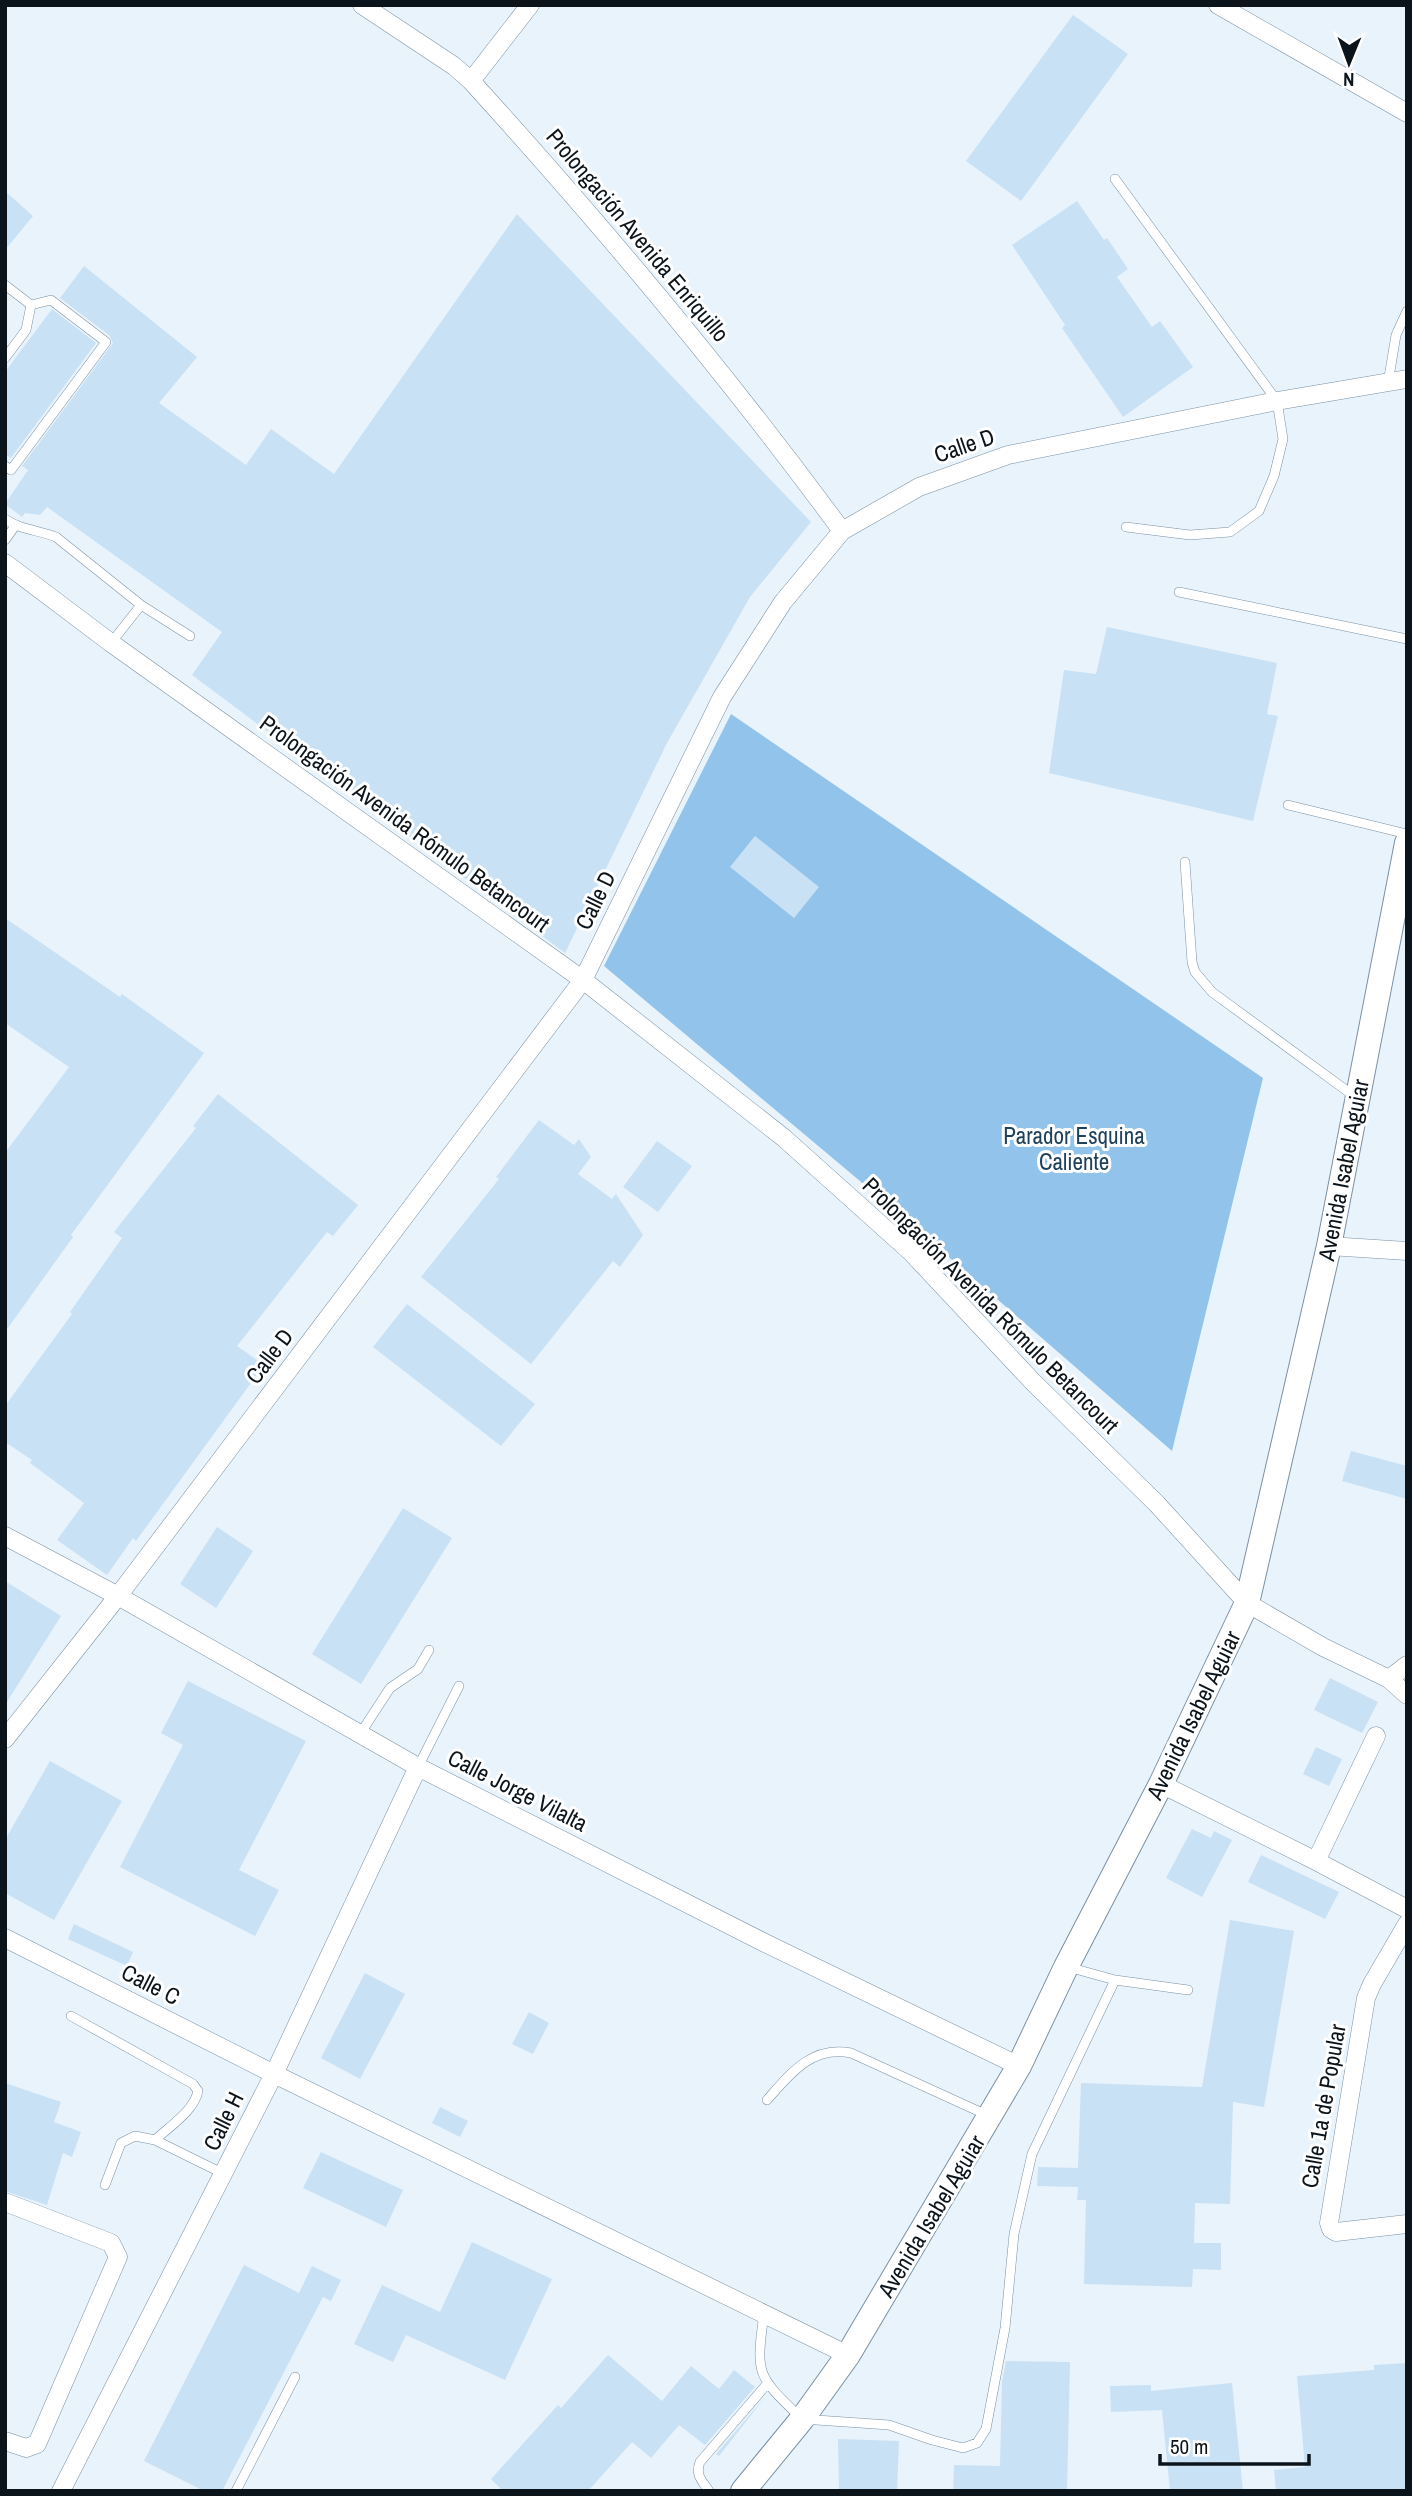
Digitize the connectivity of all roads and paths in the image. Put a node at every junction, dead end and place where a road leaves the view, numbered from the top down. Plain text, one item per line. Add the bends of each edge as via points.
1 (362, 5) edge
2 (530, 5) edge
3 (1218, 5) edge
4 (471, 81) junction
5 (1407, 113) edge
6 (1115, 179) dead end
7 (5, 285) edge
8 (31, 306) junction
9 (1407, 311) edge
10 (5, 358) edge
11 (1407, 379) edge
12 (1388, 383) junction
13 (1277, 401) junction
14 (5, 466) edge
15 (5, 519) edge
16 (15, 526) junction
17 (1126, 527) dead end
18 (842, 531) junction
19 (5, 540) edge
20 (5, 563) edge
21 (1179, 592) dead end
22 (141, 605) junction
23 (190, 636) dead end
24 (1407, 639) edge
25 (111, 643) junction
26 (1288, 805) dead end
27 (1407, 834) edge
28 (1407, 843) edge
29 (1185, 862) dead end
30 (583, 980) junction
31 (1358, 1098) junction
32 (1329, 1246) junction
33 (1407, 1251) edge
34 (5, 1536) edge
35 (118, 1596) junction
36 (1247, 1603) junction
37 (429, 1650) dead end
38 (1407, 1665) edge
39 (1389, 1679) junction
40 (459, 1686) dead end
41 (1407, 1695) edge
42 (360, 1734) junction
43 (1376, 1736) dead end
44 (5, 1739) edge
45 (418, 1767) junction
46 (1161, 1784) junction
47 (1316, 1861) junction
48 (1407, 1909) edge
49 (1407, 1924) edge
50 (5, 1938) edge
51 (1066, 1966) junction
52 (1115, 1980) junction
53 (1188, 1990) dead end
54 (71, 2016) dead end
55 (1019, 2066) junction
56 (274, 2074) junction
57 (767, 2101) dead end
58 (990, 2117) junction
59 (155, 2140) junction
60 (224, 2174) junction
61 (105, 2185) dead end
62 (5, 2203) edge
63 (1407, 2224) edge
64 (764, 2314) junction
65 (848, 2355) junction
66 (295, 2378) dead end
67 (767, 2384) junction
68 (802, 2419) junction
69 (5, 2441) edge
70 (61, 2491) edge
71 (236, 2491) edge
72 (709, 2491) edge
73 (743, 2491) edge

1 - 4 street, Prolongación Avenida Enriquillo
2 - 4 street
3 - 5 street
4 - 18 street, Prolongación Avenida Enriquillo via 676,316
6 - 13 lane
7 - 8 lane
8 - 10 lane via 26,330
8 - 14 lane via 51,300 106,342 11,470
9 - 12 lane via 1396,335
11 - 12 street, Calle D
12 - 13 street, Calle D
13 - 17 lane via 1283,439 1259,511 1230,531 1190,535
13 - 18 street, Calle D via 1009,455 919,487
15 - 16 lane
16 - 19 lane
16 - 22 lane via 56,537
18 - 30 street, Calle D via 783,602 722,697
20 - 25 street, Prolongación Avenida Rómulo Betancourt
21 - 24 lane
22 - 23 lane
22 - 25 lane
25 - 30 street, Prolongación Avenida Rómulo Betancourt
26 - 27 lane
28 - 31 main road, Avenida Isabel Aguiar
29 - 31 lane via 1195,972 1212,992
30 - 35 street, Calle D
30 - 36 street, Prolongación Avenida Rómulo Betancourt via 784,1138 911,1252
31 - 32 main road, Avenida Isabel Aguiar
32 - 33 street
32 - 36 main road, Avenida Isabel Aguiar
34 - 35 street, Calle Jorge Vilalta
35 - 42 street, Calle Jorge Vilalta
35 - 44 street, Calle D
36 - 39 street, Prolongación Avenida Rómulo Betancourt
36 - 46 main road, Avenida Isabel Aguiar
37 - 42 lane via 418,1669 390,1688
38 - 39 street
39 - 41 street, Prolongación Avenida Rómulo Betancourt
40 - 45 lane
42 - 45 street, Calle Jorge Vilalta
43 - 47 street
45 - 55 street, Calle Jorge Vilalta
45 - 56 street, Calle H
46 - 47 street
46 - 51 main road, Avenida Isabel Aguiar
47 - 48 street
49 - 63 street, Calle 1a de Popular via 1366,1998 1328,2223 1336,2232
50 - 56 street, Calle C
51 - 52 lane
51 - 55 main road, Avenida Isabel Aguiar
52 - 53 lane
52 - 68 lane via 1032,2154 1014,2234 1005,2328 986,2429 976,2443 963,2448 889,2425
54 - 59 lane via 198,2091 187,2110
55 - 58 main road, Avenida Isabel Aguiar
56 - 60 street, Calle H
56 - 64 street, Calle C
57 - 58 lane via 791,2071 824,2052 838,2051
58 - 65 main road, Avenida Isabel Aguiar
59 - 60 lane
59 - 61 lane via 135,2136 121,2143
60 - 70 street, Calle H
62 - 69 street via 111,2243 118,2257 37,2444 26,2448
64 - 65 street, Calle C
64 - 67 lane via 758,2349
65 - 68 main road, Avenida Isabel Aguiar
66 - 71 lane
67 - 68 lane
67 - 72 lane via 700,2462 698,2477
68 - 73 main road, Avenida Isabel Aguiar

